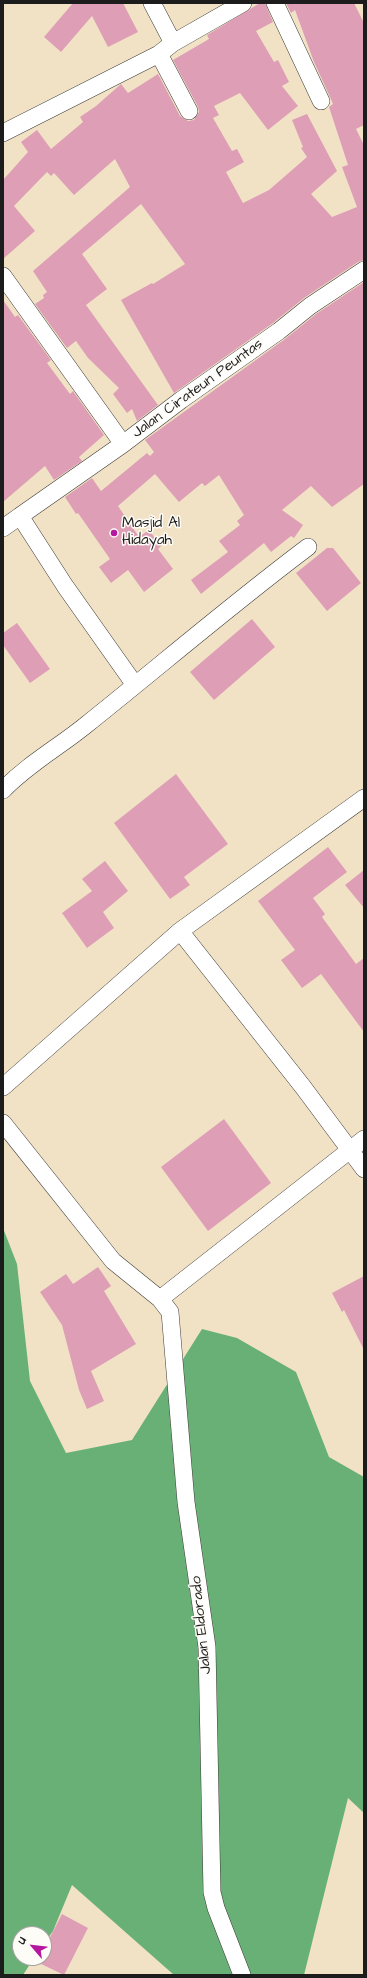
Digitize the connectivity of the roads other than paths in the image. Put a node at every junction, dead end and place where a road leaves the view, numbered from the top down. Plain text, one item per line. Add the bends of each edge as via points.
1 (152, 3) edge
2 (243, 3) edge
3 (275, 3) edge
4 (173, 43) junction
5 (159, 54) junction
6 (321, 101) dead end
7 (189, 111) dead end
8 (3, 133) edge
9 (364, 270) edge
10 (3, 276) edge
11 (123, 444) junction
12 (20, 516) junction
13 (3, 528) edge
14 (308, 548) dead end
15 (134, 685) junction
16 (3, 790) edge
17 (364, 798) edge
18 (180, 931) junction
19 (3, 1087) edge
20 (3, 1123) edge
21 (364, 1139) edge
22 (350, 1151) junction
23 (364, 1169) edge
24 (160, 1299) junction
25 (242, 1975) edge

1 - 4 street
2 - 4 street
3 - 6 street
4 - 5 street
5 - 7 street
5 - 8 street
9 - 11 street, Jalan Cirateun Peuntas via 310,306
10 - 11 street, Jalan Cirateun Peuntas
11 - 12 street
12 - 13 street
12 - 15 street
14 - 15 street via 243,596
15 - 16 street via 85,726 17,775
17 - 18 street
18 - 19 street
18 - 22 street
20 - 24 street, Jalan Eldorado via 113,1261
21 - 22 street
22 - 23 street
22 - 24 street
24 - 25 street, Jalan Eldorado via 170,1312 186,1502 207,1647 212,1892

